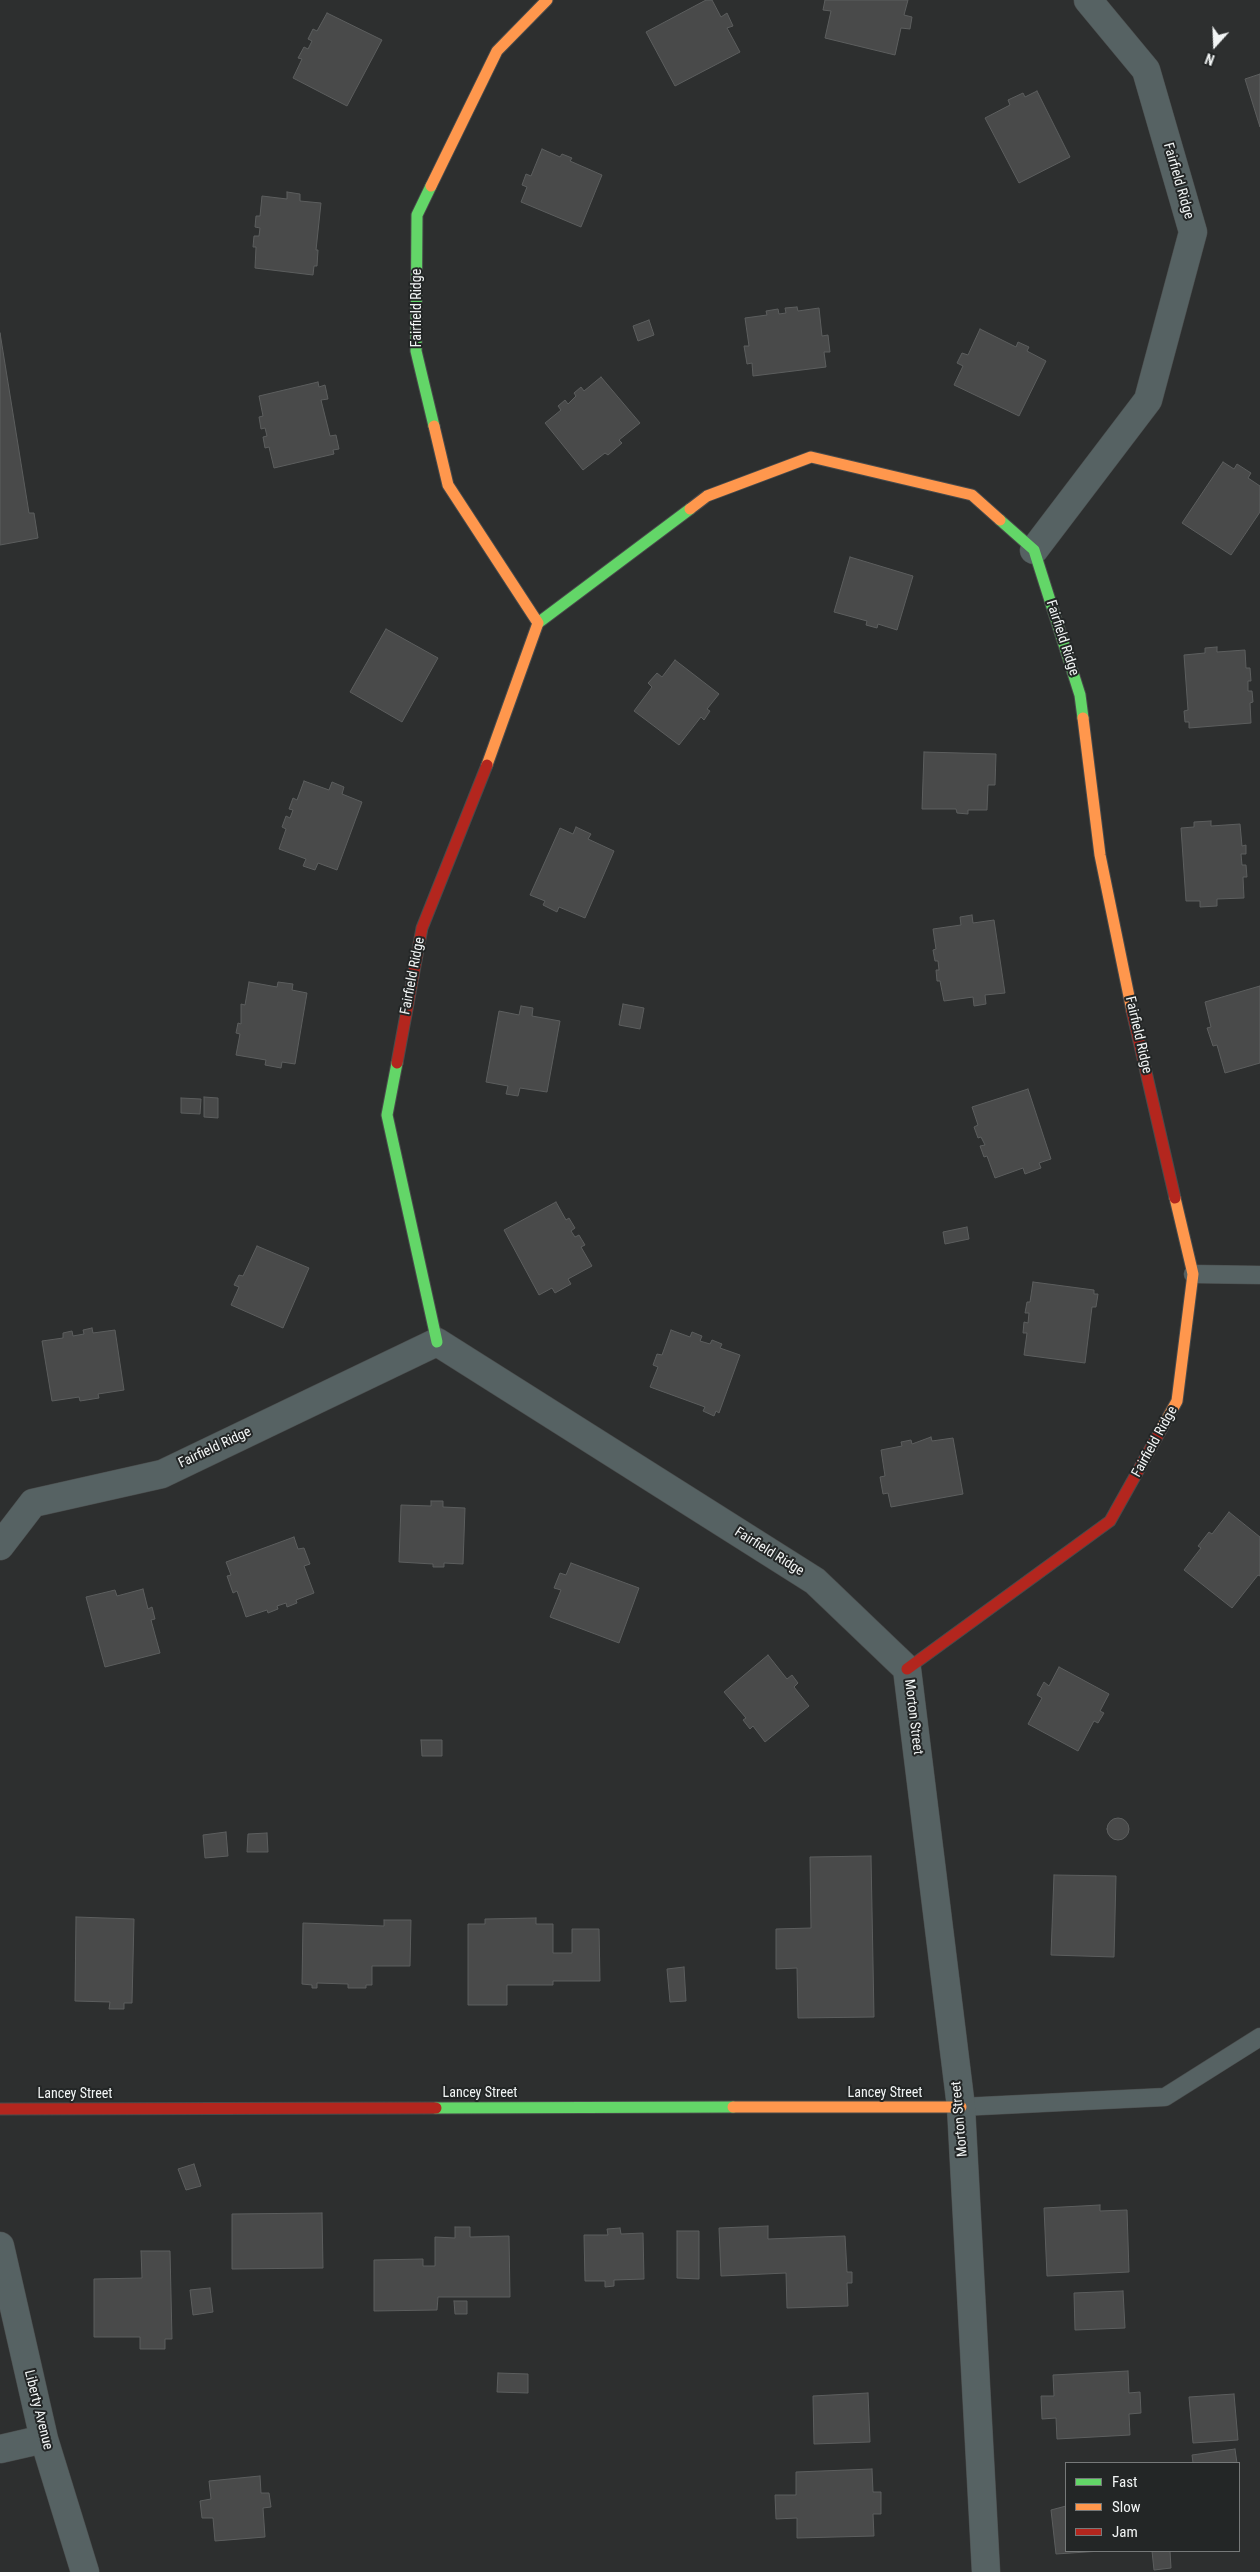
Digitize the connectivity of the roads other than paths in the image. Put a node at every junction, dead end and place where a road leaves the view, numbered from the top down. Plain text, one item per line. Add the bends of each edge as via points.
1 (547, 0) edge
2 (1088, 0) edge
3 (1034, 550) junction
4 (538, 623) junction
5 (1193, 1274) junction
6 (1260, 1275) edge
7 (438, 1342) junction
8 (0, 1546) edge
9 (907, 1669) junction
10 (1260, 2037) edge
11 (961, 2107) junction
12 (0, 2109) edge
13 (0, 2246) edge
14 (44, 2439) junction
15 (0, 2449) edge
16 (86, 2572) edge
17 (986, 2572) edge

1 - 4 street, Fairfield Ridge via 497,51 417,215 416,352 448,485
2 - 3 street, Fairfield Ridge via 1146,70 1192,232 1148,400
3 - 4 street via 972,495 811,457 707,496
3 - 5 street, Fairfield Ridge via 1080,695 1100,855 1130,1002
4 - 7 street, Fairfield Ridge via 497,741 422,928 387,1115
5 - 6 lane
5 - 9 street, Fairfield Ridge via 1177,1400 1110,1521
7 - 8 street, Fairfield Ridge via 162,1474 33,1503
7 - 9 street, Fairfield Ridge via 815,1581
9 - 11 street, Morton Street
10 - 11 lane via 1165,2097
11 - 12 street, Lancey Street
11 - 17 street, Morton Street
13 - 14 street, Liberty Avenue
14 - 15 street
14 - 16 street, Liberty Avenue

